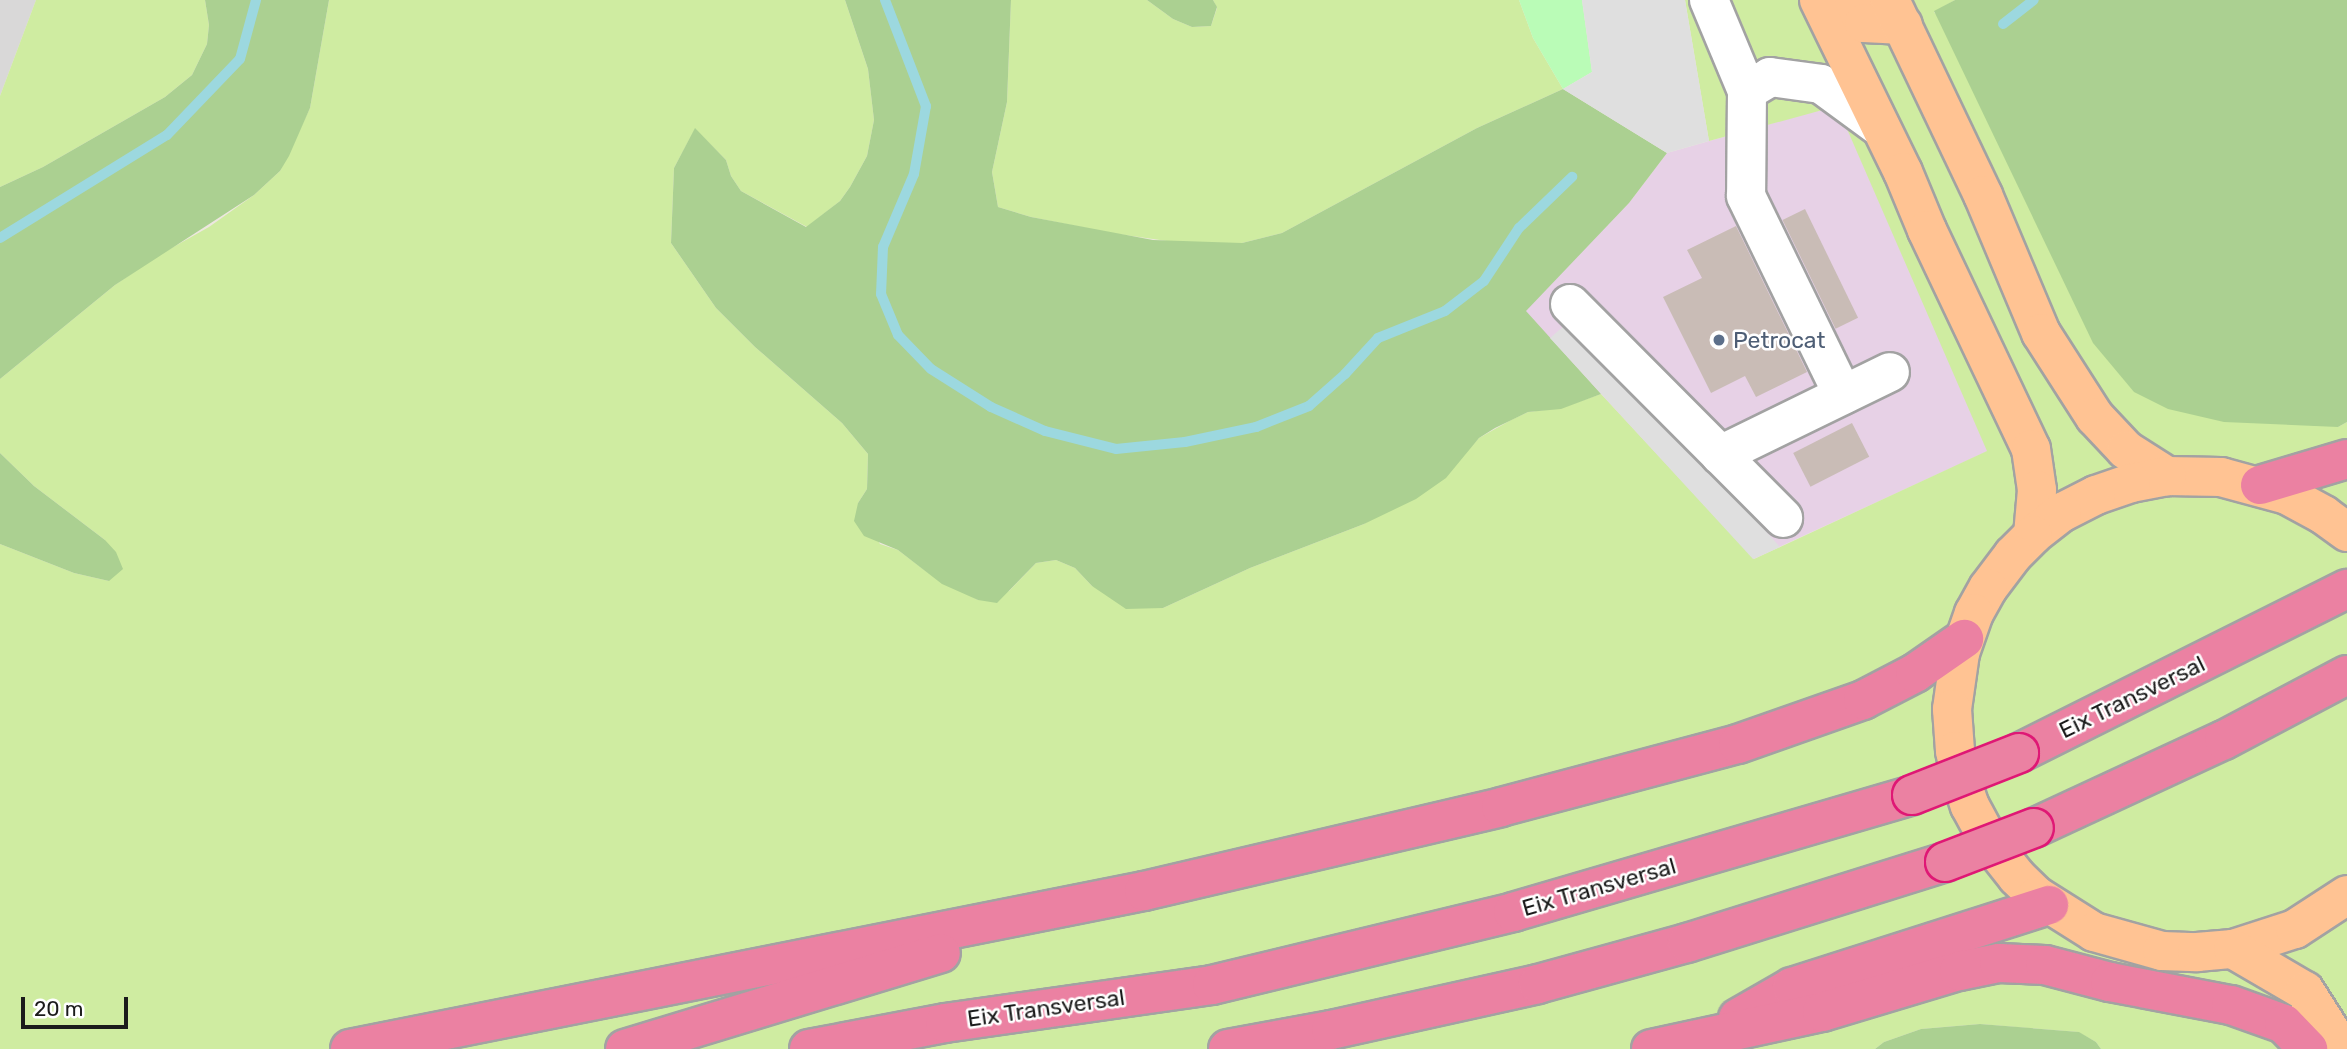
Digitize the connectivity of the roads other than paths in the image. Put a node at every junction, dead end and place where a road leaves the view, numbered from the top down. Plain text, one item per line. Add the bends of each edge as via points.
1 (1709, 0) edge
2 (1819, 0) edge
3 (1854, 0) edge
4 (1896, 13) edge
5 (1746, 91) junction
6 (1881, 128) junction
7 (1570, 303) dead end
8 (1890, 372) dead end
9 (1843, 395) junction
10 (1720, 455) junction
11 (2347, 458) edge
12 (2168, 476) junction
13 (2260, 485) junction
14 (1783, 518) dead end
15 (2347, 533) edge
16 (2033, 535) junction
17 (2347, 589) edge
18 (1964, 639) junction
19 (2347, 675) edge
20 (1144, 891) junction
21 (2347, 895) edge
22 (2049, 905) junction
23 (2232, 949) junction
24 (1708, 1034) junction
25 (350, 1049) edge
26 (625, 1049) edge
27 (809, 1049) edge
28 (1228, 1049) edge
29 (1651, 1049) edge
30 (2308, 1049) edge
31 (2342, 1049) edge

1 - 5 lane
2 - 6 main road
3 - 4 main road via 1864,23
4 - 12 main road via 1983,195 2042,333 2095,417 2126,450
5 - 6 lane via 1770,77 1821,85
5 - 9 lane via 1746,196
6 - 16 main road via 2031,449 2037,490
7 - 10 lane
8 - 9 lane
9 - 10 lane
10 - 14 lane
11 - 13 highway
12 - 13 main road via 2221,477
12 - 16 main road via 2131,482 2095,495 2062,512
13 - 15 main road via 2300,501
16 - 18 main road via 1988,588
17 - 27 highway, Eix Transversal, bridge via 2019,753 1912,795 1513,912 1225,982 945,1023
18 - 20 highway via 1915,673 1863,700 1738,744 1501,807
18 - 22 main road via 1952,709 1965,793 1998,855
19 - 28 highway, bridge via 2224,740 2034,828 1945,862 1687,943 1538,984
20 - 25 highway
20 - 26 highway
21 - 23 main road via 2295,929
22 - 23 main road via 2094,932 2145,948 2179,952
22 - 24 highway via 1792,987
23 - 31 main road via 2305,991
24 - 29 highway
24 - 30 highway via 1822,1012 1998,963 2045,965 2231,1005 2284,1024

